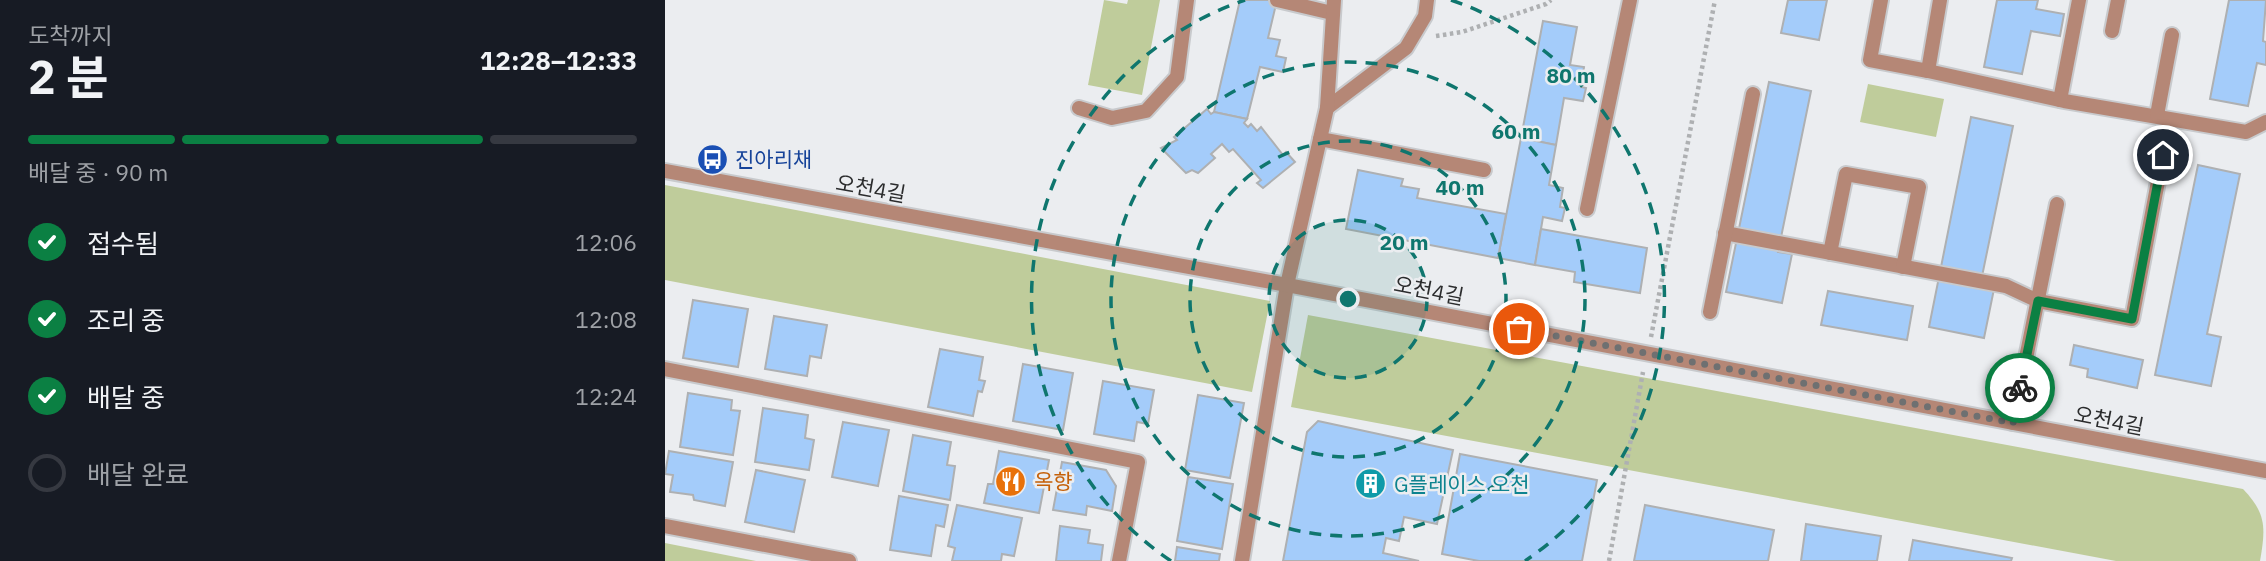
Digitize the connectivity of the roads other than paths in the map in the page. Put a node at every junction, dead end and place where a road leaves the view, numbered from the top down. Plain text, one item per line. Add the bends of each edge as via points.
1 (1187, 0) edge
2 (1277, 0) edge
3 (1427, 0) edge
4 (1630, 0) edge
5 (1881, 0) edge
6 (1940, 0) edge
7 (2079, 0) edge
8 (2118, 0) edge
9 (1333, 7) edge
10 (2112, 31) dead end
11 (2172, 35) dead end
12 (1928, 71) junction
13 (1753, 94) dead end
14 (2060, 100) junction
15 (1079, 108) dead end
16 (1327, 108) junction
17 (2157, 115) junction
18 (2266, 122) edge
19 (1320, 139) junction
20 (2163, 155) dead end
21 (1484, 170) dead end
22 (665, 171) edge
23 (2057, 204) dead end
24 (1587, 209) dead end
25 (1725, 233) junction
26 (1830, 253) junction
27 (1903, 267) junction
28 (1287, 285) junction
29 (2038, 301) junction
30 (1710, 312) dead end
31 (665, 369) edge
32 (2013, 423) junction
33 (2266, 471) edge
34 (665, 526) edge
35 (849, 561) edge
36 (1119, 561) edge
37 (1242, 561) edge

1 - 15 street via 1177,77 1146,111 1112,118
2 - 9 street
3 - 16 street via 1425,16 1406,48
4 - 24 street
5 - 12 street via 1870,60
6 - 12 street
7 - 14 street
8 - 10 street
9 - 16 street
11 - 17 street
12 - 14 street
13 - 25 street
14 - 17 street
16 - 19 street
17 - 18 street via 2246,132
19 - 21 street
19 - 28 street
20 - 29 street via 2132,319
22 - 28 street, 오천4길
23 - 29 street
25 - 26 street
25 - 30 street
26 - 27 street
26 - 27 street via 1846,174 1919,187
27 - 29 street via 2007,286
28 - 32 street, 오천4길
28 - 37 street
29 - 32 street
31 - 36 street via 1138,462
32 - 33 street, 오천4길
34 - 35 street

